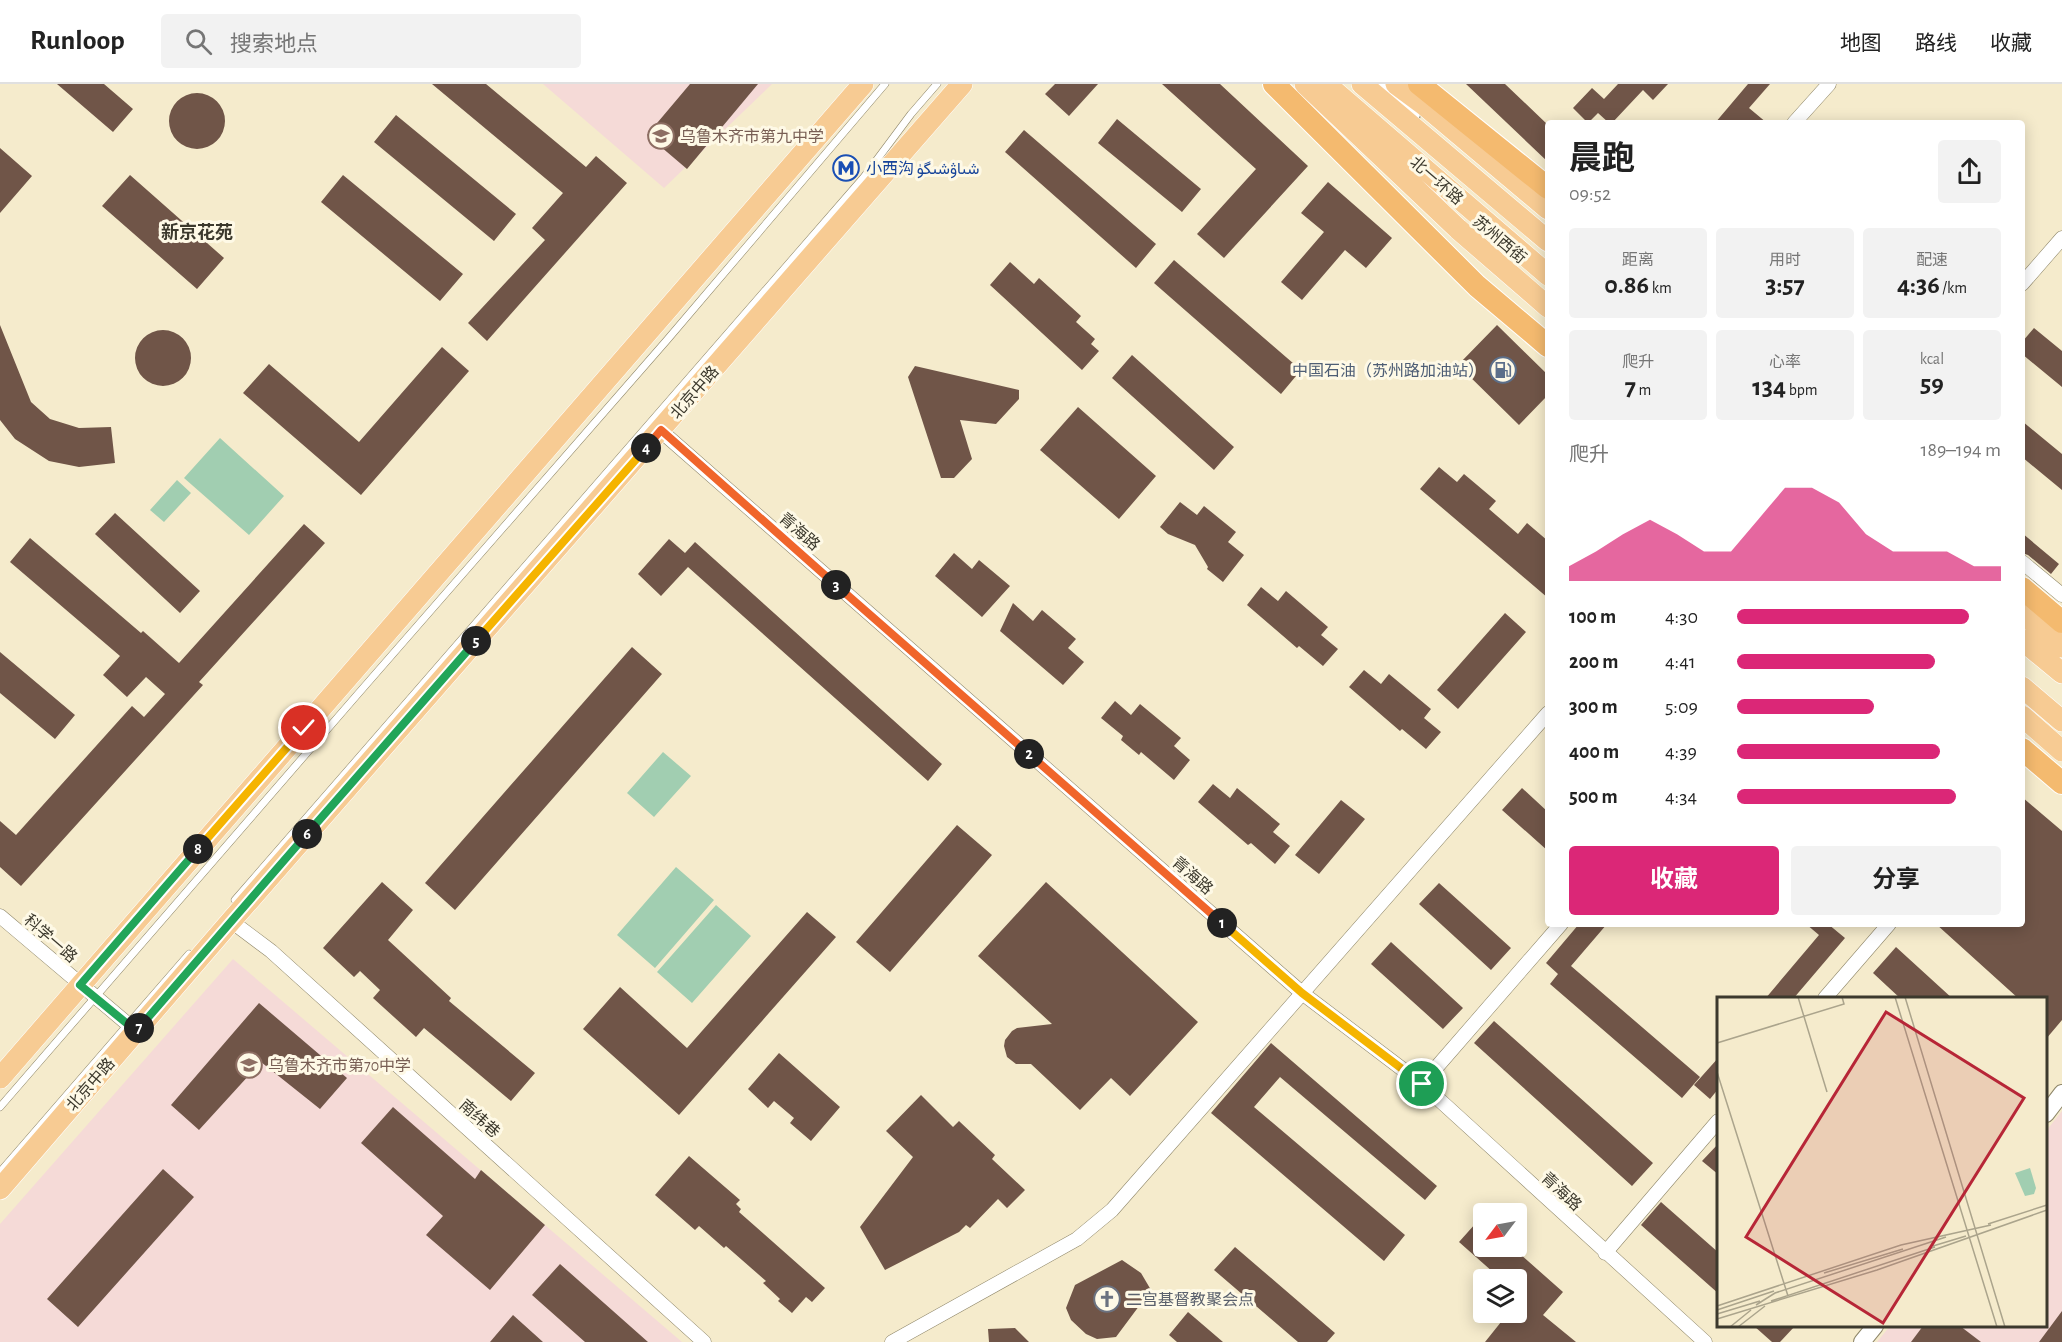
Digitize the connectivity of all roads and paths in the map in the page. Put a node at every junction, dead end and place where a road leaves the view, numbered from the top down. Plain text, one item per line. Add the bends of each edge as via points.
1 (863, 84) edge
2 (885, 84) edge
3 (937, 84) edge
4 (962, 84) edge
5 (1274, 84) edge
6 (1305, 84) edge
7 (1313, 84) edge
8 (1326, 84) edge
9 (1362, 84) edge
10 (1380, 84) edge
11 (1396, 84) edge
12 (1829, 84) edge
13 (1421, 94) edge
14 (1797, 120) edge
15 (1545, 186) edge
16 (1545, 206) edge
17 (1545, 230) edge
18 (1545, 238) edge
19 (2062, 238) edge
20 (1545, 275) edge
21 (1545, 276) edge
22 (2025, 281) edge
23 (1545, 304) edge
24 (1545, 343) edge
25 (661, 430) junction
26 (2025, 564) edge
27 (2025, 591) edge
28 (2062, 595) edge
29 (2025, 616) edge
30 (2062, 622) edge
31 (2025, 634) edge
32 (2025, 642) edge
33 (2062, 647) edge
34 (2062, 665) edge
35 (2062, 673) edge
36 (2025, 677) edge
37 (2025, 690) edge
38 (2062, 708) edge
39 (1545, 716) edge
40 (2025, 719) edge
41 (2062, 722) edge
42 (2025, 751) edge
43 (2062, 751) edge
44 (2062, 783) edge
45 (232, 912) junction
46 (0, 916) edge
47 (1558, 927) edge
48 (1886, 927) edge
49 (195, 947) dead end
50 (88, 991) junction
51 (1302, 993) junction
52 (1827, 997) edge
53 (132, 1028) junction
54 (0, 1077) edge
55 (1422, 1084) junction
56 (2062, 1093) edge
57 (0, 1107) edge
58 (2047, 1113) edge
59 (1717, 1124) edge
60 (0, 1172) edge
61 (0, 1189) edge
62 (1605, 1253) junction
63 (1874, 1327) edge
64 (704, 1342) edge
65 (892, 1342) edge
66 (1705, 1342) edge
67 (1862, 1342) edge

1 - 50 main road
2 - 50 lane via 660,349
3 - 45 lane via 864,177
4 - 25 main road, 北京中路
5 - 24 highway via 1477,286
6 - 23 main road via 1458,229
7 - 21 main road, 苏州西街
8 - 20 main road, 北一环路
9 - 18 main road, 北一环路
10 - 17 main road via 1445,146
11 - 13 main road
12 - 14 street
13 - 15 highway
13 - 16 main road
19 - 22 street
25 - 45 main road, 北京中路
25 - 51 street, 青海路
26 - 28 street
27 - 30 highway
29 - 33 main road
31 - 34 main road
32 - 35 main road
36 - 38 main road
37 - 41 main road
39 - 51 street
40 - 43 main road
42 - 44 highway
45 - 53 main road, 北京中路
45 - 64 street, 南纬巷
46 - 50 street, 科学一路
47 - 55 street
48 - 52 street
49 - 53 lane
50 - 53 street, 科学一路
50 - 54 main road
50 - 57 lane
51 - 55 street, 青海路
51 - 65 street via 1112,1210 1077,1239
53 - 60 lane
53 - 61 main road, 北京中路
55 - 62 street, 青海路
56 - 58 street
59 - 62 street
62 - 66 street, 青海路
63 - 67 street

